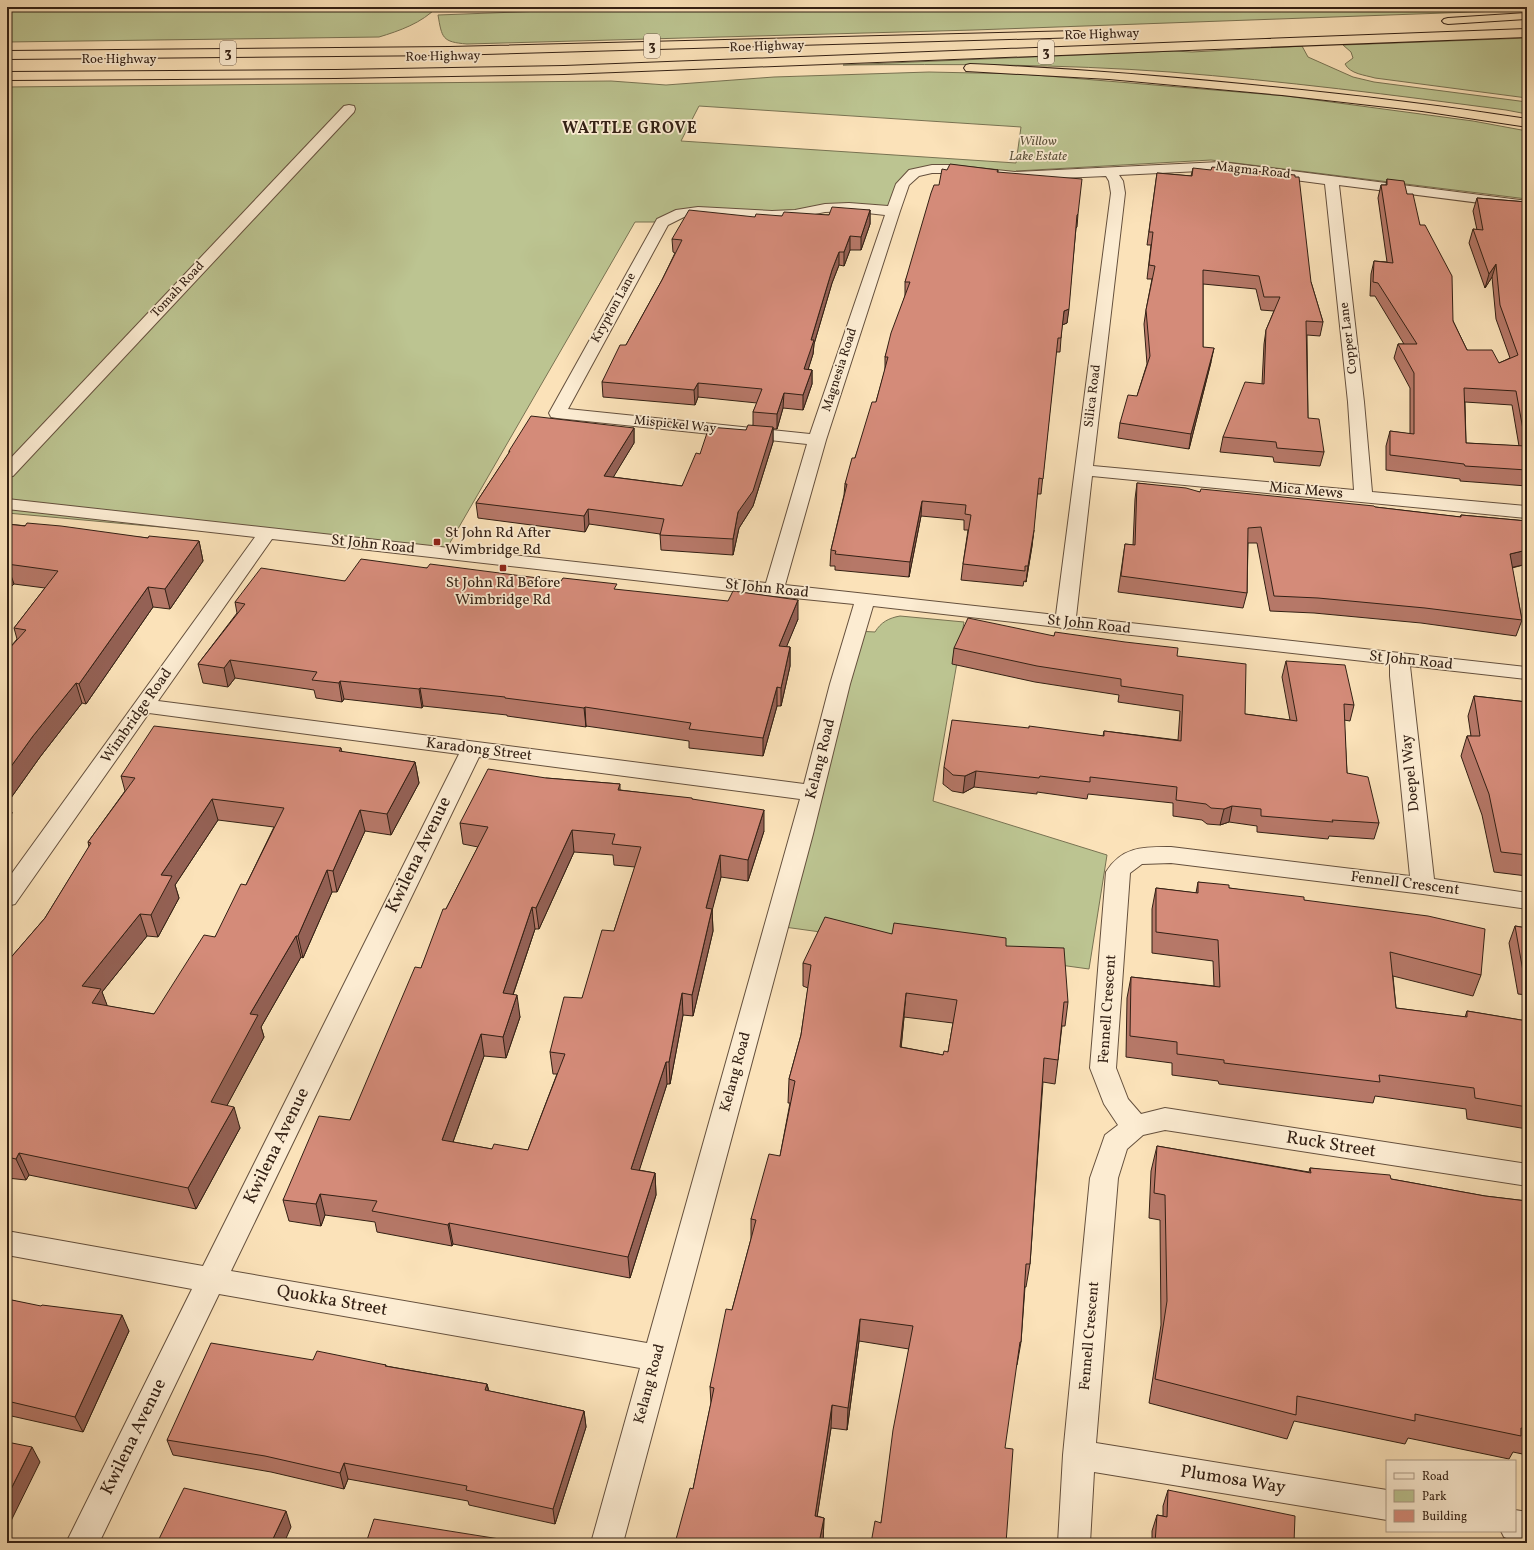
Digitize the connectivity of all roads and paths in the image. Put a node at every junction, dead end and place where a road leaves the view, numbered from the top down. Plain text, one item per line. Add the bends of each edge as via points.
1 (1527, 16) edge
2 (1527, 19) edge
3 (1527, 33) edge
4 (1089, 35) dead end
5 (7, 55) edge
6 (941, 68) dead end
7 (956, 68) dead end
8 (564, 70) junction
9 (7, 76) edge
10 (349, 109) dead end
11 (1527, 123) edge
12 (932, 169) joint
13 (1110, 171) junction
14 (1332, 180) junction
15 (1526, 204) edge
16 (893, 211) junction
17 (557, 414) joint
18 (818, 440) junction
19 (1084, 470) junction
20 (7, 472) edge
21 (1363, 496) junction
22 (7, 504) edge
23 (1527, 512) edge
24 (266, 534) junction
25 (774, 590) junction
26 (865, 600) junction
27 (1065, 623) junction
28 (1400, 659) junction
29 (1527, 674) edge
30 (144, 706) junction
31 (472, 748) junction
32 (813, 793) junction
33 (1423, 886) junction
34 (7, 898) edge
35 (1527, 901) edge
36 (1135, 1126) junction
37 (1527, 1176) edge
38 (7, 1243) edge
39 (211, 1280) junction
40 (657, 1358) junction
41 (1079, 1455) junction
42 (1386, 1505) edge
43 (1516, 1526) edge
44 (1527, 1528) edge
45 (82, 1543) edge
46 (607, 1543) edge
47 (1074, 1543) edge

1 - 2 highway via 1434,23
3 - 8 highway, Roe Highway / 3
4 - 5 highway, Roe Highway / 3 via 450,51
6 - 8 highway
7 - 11 highway via 1041,70 1189,82 1471,113
8 - 9 highway, Roe Highway / 3
10 - 20 street, Tomah Road
12 - 13 street, Magma Road via 1015,176
12 - 16 street, Magnesia Road via 914,173 903,184
13 - 14 street, Magma Road via 1220,166
13 - 19 street, Silica Road via 1116,181 1118,193
14 - 15 street, Magma Road
14 - 21 street, Copper Lane via 1356,402
16 - 17 street, Krypton Lane via 849,207 772,215 704,211 681,213 662,222
16 - 18 street, Magnesia Road
17 - 18 street, Mispickel Way
18 - 25 street, Magnesia Road
19 - 21 street, Mica Mews
19 - 27 street, Silica Road
21 - 23 street, Mica Mews
22 - 24 street, St John Road
24 - 25 street, St John Road
24 - 30 street, Wimbridge Road
25 - 26 street, St John Road
26 - 27 street, St John Road
26 - 32 street, Kelang Road via 840,684
27 - 28 street, St John Road
28 - 29 street, St John Road
28 - 33 street, Doepel Way
30 - 31 street, Karadong Street
30 - 34 street, Wimbridge Road
31 - 32 street, Karadong Street
31 - 39 street, Kwilena Avenue
32 - 40 street, Kelang Road
33 - 35 street, Fennell Crescent
33 - 36 street, Fennell Crescent via 1171,855 1139,856 1122,865 1118,872 1103,1068 1118,1104
36 - 37 street, Ruck Street via 1165,1119
36 - 41 street, Fennell Crescent via 1115,1143 1104,1178
38 - 39 street, Quokka Street
39 - 40 street, Quokka Street
39 - 45 street, Kwilena Avenue
40 - 46 street, Kelang Road
41 - 42 street, Plumosa Way
41 - 47 street, Fennell Crescent
43 - 44 street

